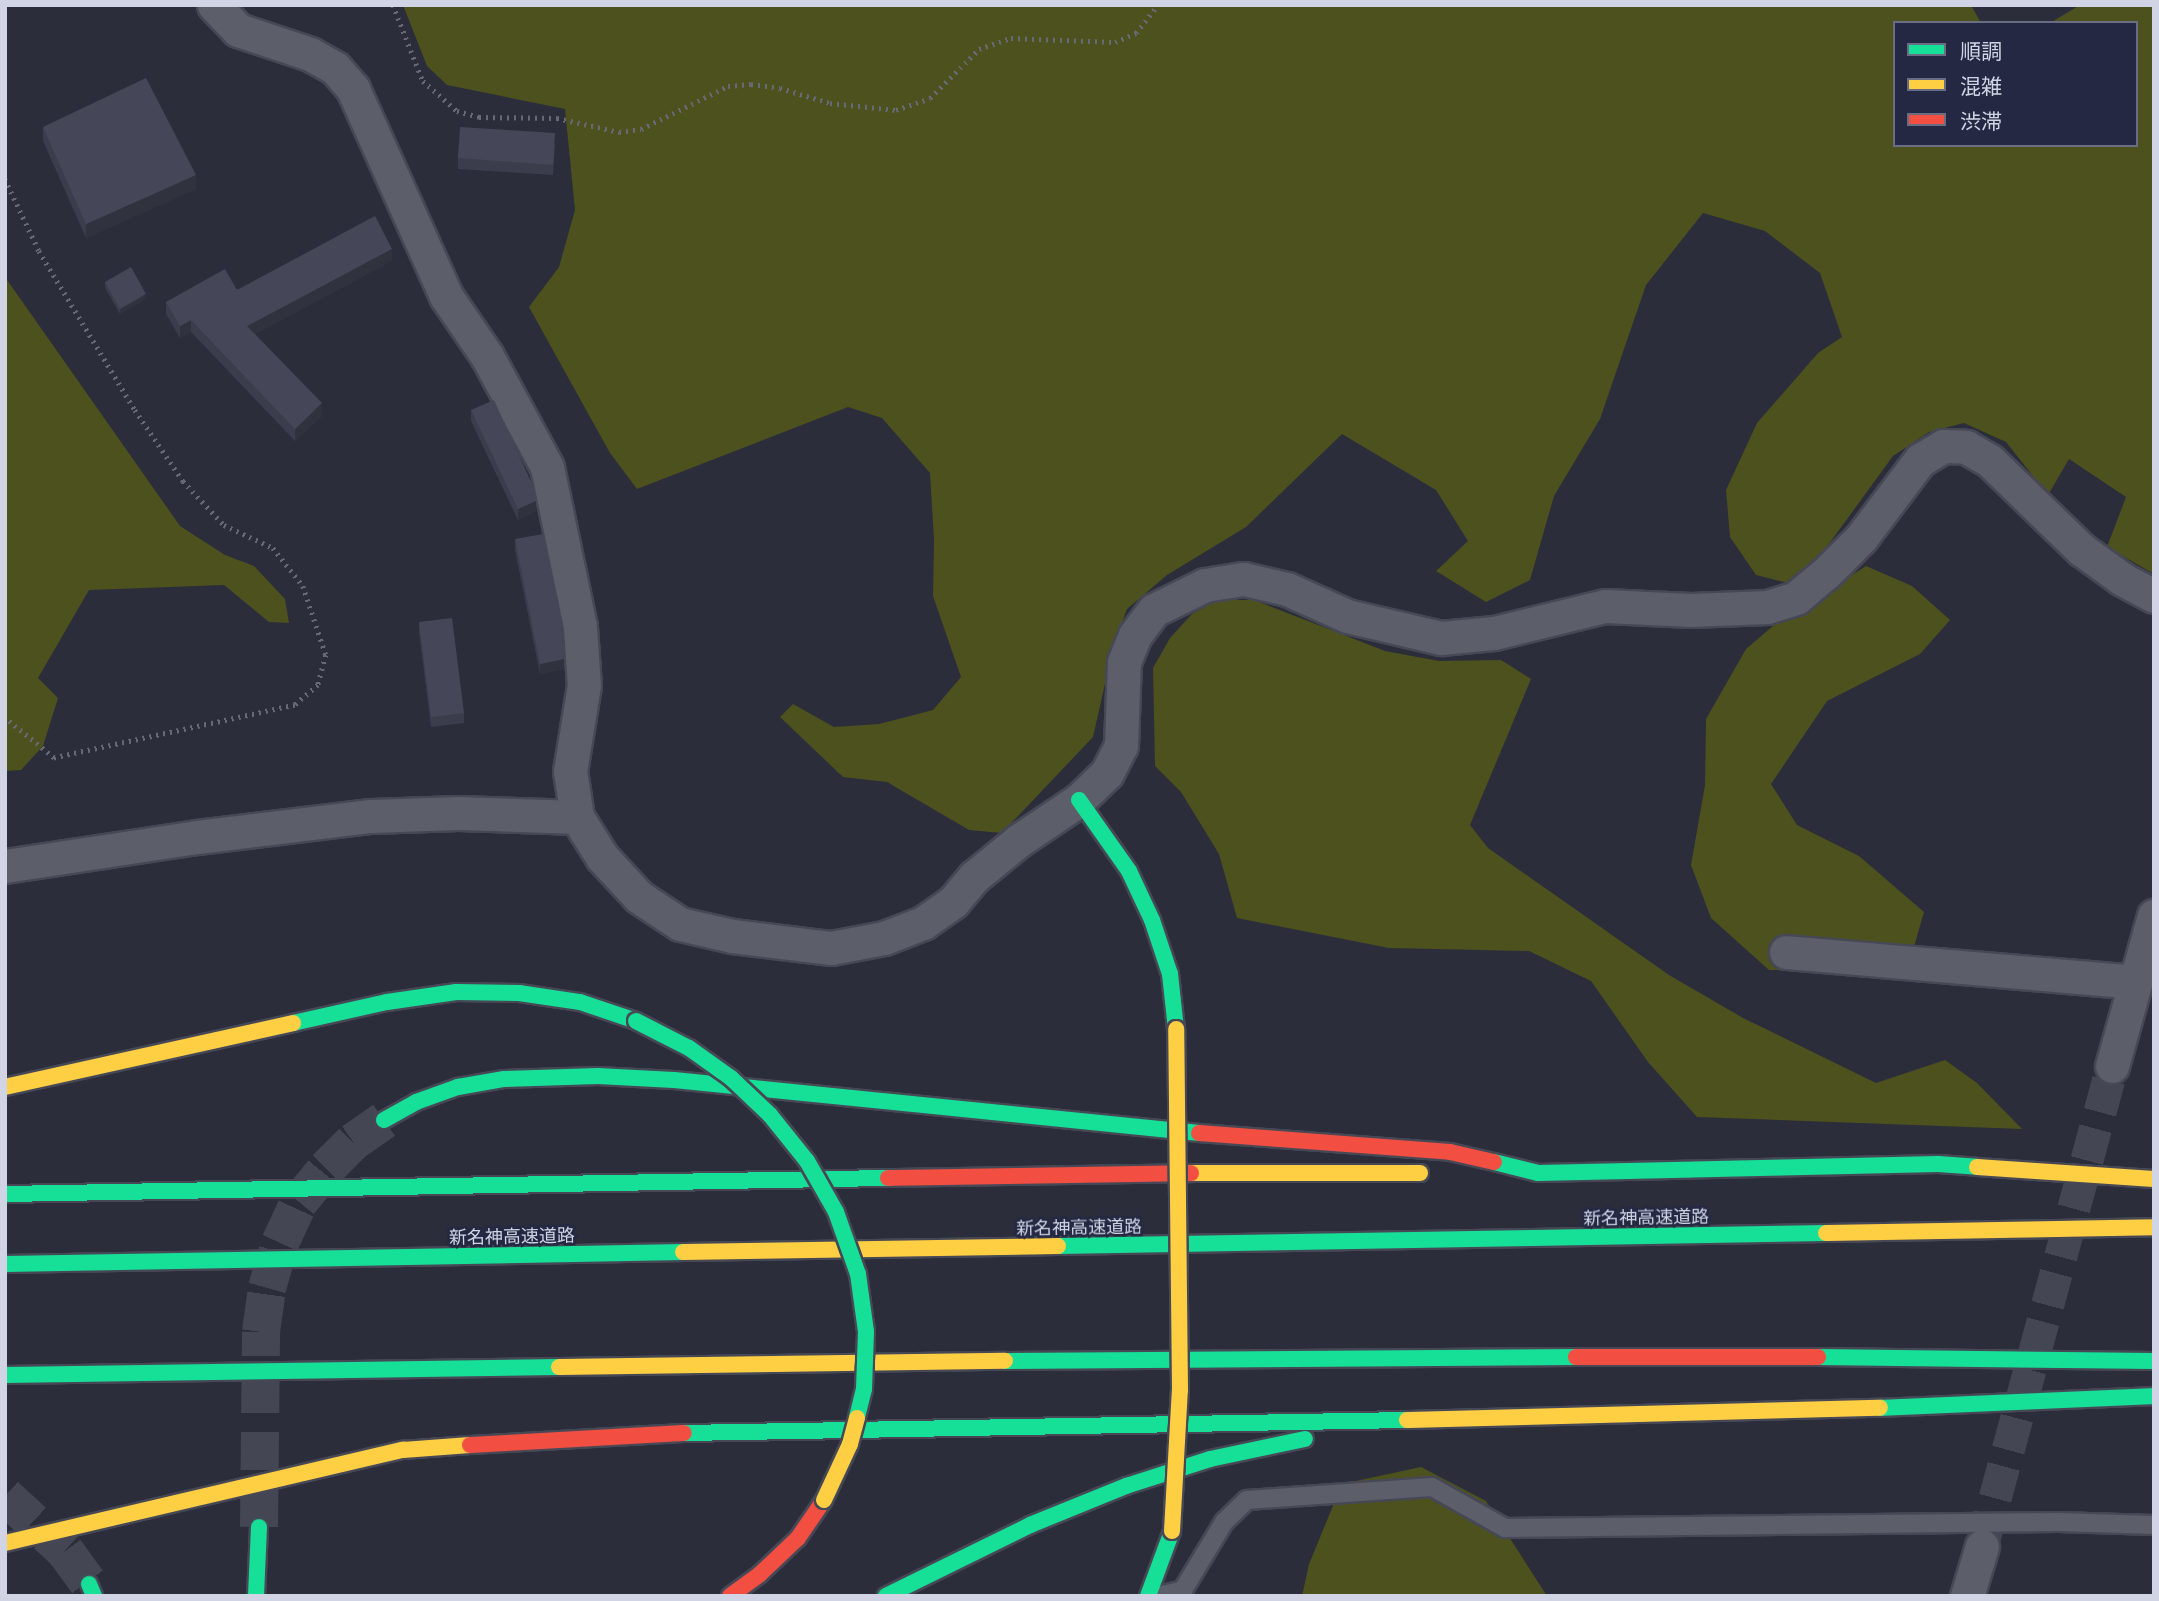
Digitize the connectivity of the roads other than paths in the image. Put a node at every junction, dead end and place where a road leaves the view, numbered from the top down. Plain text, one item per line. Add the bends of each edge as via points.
1 (214, 5) edge
2 (2154, 596) edge
3 (1079, 800) junction
4 (577, 817) junction
5 (5, 866) edge
6 (2154, 916) edge
7 (1786, 952) dead end
8 (2135, 982) junction
9 (2112, 1066) tunnel mouth
10 (5, 1087) edge
11 (384, 1120) tunnel mouth
12 (1434, 1173) dead end
13 (1474, 1173) dead end
14 (1538, 1173) junction
15 (2154, 1180) edge
16 (5, 1194) edge
17 (2154, 1227) edge
18 (5, 1264) edge
19 (2154, 1361) edge
20 (5, 1375) edge
21 (2154, 1396) edge
22 (1499, 1419) junction
23 (2154, 1525) edge
24 (259, 1527) tunnel mouth
25 (5, 1543) edge
26 (1982, 1546) tunnel mouth
27 (256, 1596) edge
28 (730, 1596) edge
29 (886, 1596) edge
30 (1149, 1596) edge
31 (1158, 1596) edge
32 (1967, 1596) edge

1 - 4 street via 238,30 310,54 335,68 353,89 446,296 487,356 547,467 580,627 584,685 570,771
2 - 3 street via 2082,551 1990,461 1966,447 1943,446 1920,460 1861,538 1826,573 1796,598 1767,607 1605,606 1494,633 1441,638 1347,616 1287,589 1255,581 1205,585 1154,610 1135,635 1124,662 1121,746 1107,774
3 - 4 street via 1018,841 974,877 953,902 923,923 884,938 831,948 732,936 680,924 639,897 602,857
3 - 30 main road, bridge via 1129,871 1152,920 1171,974 1176,1029 1180,1390 1172,1531
4 - 5 street via 371,816 197,836
6 - 8 street
7 - 8 street
8 - 9 street
10 - 28 main road, bridge via 387,1002 456,992 519,993 580,1002 636,1021 689,1048 731,1078 770,1115 807,1161 836,1212 858,1273 866,1343 864,1390 850,1444 824,1500 798,1538
11 - 14 main road via 458,1087 504,1079 598,1076 1154,1130 1450,1152
12 - 16 main road via 1145,1173
13 - 14 main road
14 - 15 main road via 1938,1164
17 - 18 main road, 新名神高速道路
19 - 20 main road via 1254,1357
21 - 22 main road
22 - 25 main road via 793,1429 403,1450
22 - 29 main road via 1359,1431 1210,1459 1126,1486 1030,1525
23 - 31 lane via 1505,1528 1432,1487 1247,1500 1224,1522 1183,1590
24 - 27 main road
26 - 32 street

